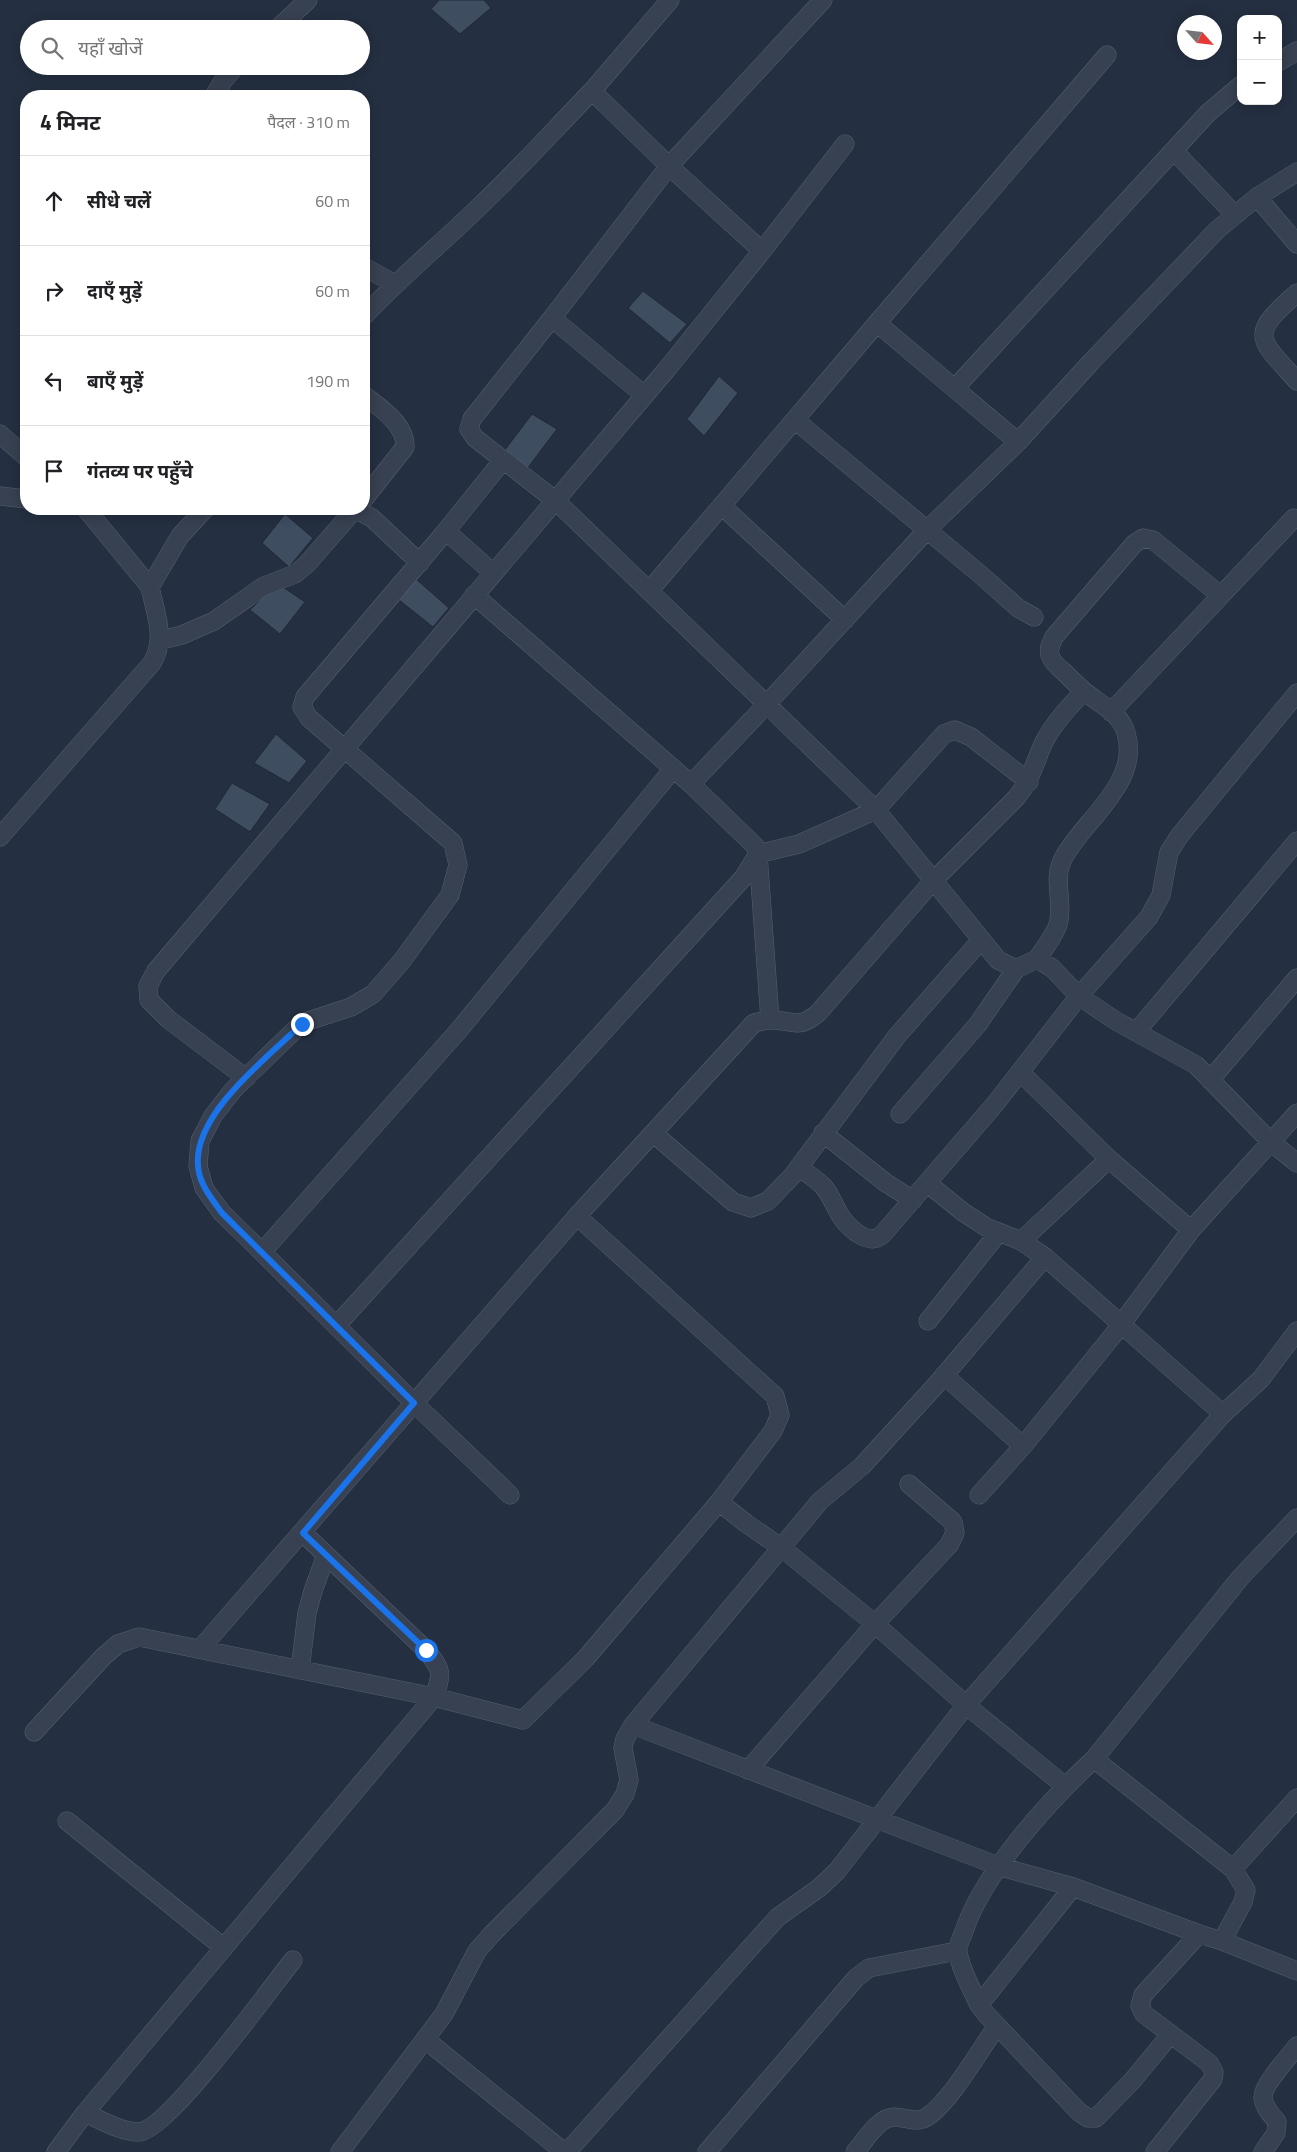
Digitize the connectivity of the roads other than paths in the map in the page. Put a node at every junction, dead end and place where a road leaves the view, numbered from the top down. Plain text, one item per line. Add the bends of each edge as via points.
1 (308, 0) edge
2 (670, 0) edge
3 (823, 0) edge
4 (287, 20) edge
5 (1297, 52) edge
6 (1107, 55) dead end
7 (1282, 60) edge
8 (228, 75) edge
9 (1237, 88) edge
10 (218, 90) edge
11 (592, 90) junction
12 (845, 144) dead end
13 (1174, 151) junction
14 (669, 166) junction
15 (1297, 172) edge
16 (1257, 196) junction
17 (1235, 215) junction
18 (1297, 244) edge
19 (762, 252) junction
20 (370, 270) edge
21 (394, 284) junction
22 (1297, 293) edge
23 (370, 310) edge
24 (552, 318) junction
25 (877, 323) junction
26 (1297, 381) edge
27 (955, 388) junction
28 (644, 395) junction
29 (370, 400) edge
30 (794, 420) junction
31 (0, 434) edge
32 (1018, 442) junction
33 (20, 452) edge
34 (503, 460) junction
35 (370, 491) edge
36 (0, 496) edge
37 (20, 499) edge
38 (556, 501) junction
39 (722, 506) junction
40 (91, 515) edge
41 (199, 515) edge
42 (350, 515) edge
43 (366, 515) edge
44 (1294, 518) dead end
45 (927, 530) junction
46 (446, 531) junction
47 (420, 563) junction
48 (493, 573) junction
49 (150, 587) junction
50 (649, 591) junction
51 (474, 595) junction
52 (1220, 595) junction
53 (1034, 617) dead end
54 (846, 620) junction
55 (161, 640) junction
56 (1084, 691) junction
57 (1297, 693) edge
58 (766, 705) junction
59 (1111, 712) junction
60 (346, 749) junction
61 (673, 769) junction
62 (1029, 782) junction
63 (691, 784) junction
64 (876, 810) junction
65 (0, 837) edge
66 (1297, 841) edge
67 (758, 854) junction
68 (932, 882) junction
69 (981, 940) junction
70 (1037, 960) junction
71 (1016, 969) junction
72 (1297, 978) edge
73 (1079, 996) junction
74 (770, 1020) junction
75 (1136, 1032) junction
76 (1020, 1072) junction
77 (246, 1078) junction
78 (1210, 1080) junction
79 (1297, 1113) edge
80 (900, 1114) dead end
81 (653, 1133) junction
82 (824, 1133) junction
83 (1271, 1142) junction
84 (1109, 1158) junction
85 (1297, 1163) edge
86 (798, 1167) junction
87 (927, 1183) junction
88 (913, 1200) junction
89 (577, 1216) junction
90 (1192, 1230) junction
91 (999, 1232) junction
92 (1021, 1241) junction
93 (262, 1252) junction
94 (1045, 1257) junction
95 (928, 1321) dead end
96 (1120, 1324) junction
97 (336, 1326) junction
98 (1297, 1331) edge
99 (944, 1375) junction
100 (414, 1403) junction
101 (1223, 1414) junction
102 (1023, 1446) junction
103 (909, 1484) dead end
104 (510, 1494) dead end
105 (979, 1495) dead end
106 (719, 1502) junction
107 (1296, 1520) edge
108 (303, 1533) junction
109 (782, 1548) junction
110 (326, 1555) junction
111 (874, 1624) junction
112 (200, 1649) junction
113 (300, 1670) junction
114 (434, 1697) junction
115 (966, 1705) junction
116 (633, 1725) junction
117 (34, 1732) dead end
118 (1094, 1759) junction
119 (748, 1770) junction
120 (1065, 1786) junction
121 (1297, 1798) edge
122 (877, 1819) junction
123 (67, 1821) dead end
124 (998, 1866) junction
125 (1233, 1869) junction
126 (1073, 1887) junction
127 (1199, 1934) junction
128 (1222, 1941) junction
129 (224, 1948) junction
130 (958, 1950) junction
131 (293, 1960) dead end
132 (1297, 1971) edge
133 (979, 2005) junction
134 (997, 2026) junction
135 (1171, 2034) junction
136 (426, 2040) junction
137 (1297, 2046) edge
138 (85, 2113) junction
139 (56, 2152) edge
140 (340, 2152) edge
141 (566, 2152) edge
142 (707, 2152) edge
143 (855, 2152) edge
144 (1155, 2152) edge
145 (1263, 2152) edge

1 - 4 street
2 - 11 street
3 - 14 street
5 - 7 street
6 - 25 street
8 - 10 street
9 - 13 street via 1208,113
11 - 14 street
11 - 21 street via 483,204
12 - 19 street
13 - 17 street
13 - 27 street
14 - 19 street
14 - 24 street
15 - 16 street
16 - 17 street
16 - 18 street
17 - 32 street via 1217,230
19 - 28 street
20 - 21 street
21 - 23 street
22 - 26 street via 1273,314 1263,335 1267,348
24 - 28 street
24 - 34 street via 472,419 470,429 475,438
25 - 27 street
25 - 30 street
27 - 32 street
28 - 38 street
29 - 35 street via 400,428 406,438 406,447
30 - 39 street
30 - 45 street
31 - 33 street
32 - 45 street
34 - 38 street
34 - 46 street
36 - 37 street
38 - 48 street
38 - 50 street
39 - 50 street
39 - 54 street
40 - 49 street
41 - 49 street via 180,536
42 - 55 street via 295,574 264,586 214,621
43 - 47 street
44 - 52 street
45 - 53 street via 1018,608
45 - 54 street
46 - 47 street
46 - 48 street
47 - 60 street via 305,696 302,707 309,718
48 - 51 street
49 - 55 street
50 - 58 street
51 - 60 street
51 - 61 street
52 - 56 street via 1153,540 1143,538 1134,544 1054,637 1049,649 1050,658
52 - 59 street
54 - 58 street
55 - 65 street via 159,653 152,663
56 - 59 street
56 - 62 street via 1060,716 1044,744
57 - 73 street via 1180,835 1169,852 1161,895 1149,917
58 - 63 street
58 - 64 street
59 - 70 street via 1120,720 1126,734 1129,759 1126,770 1058,868 1059,922
60 - 77 street via 156,971 148,986 149,1000 168,1019
60 - 77 street via 453,843 458,865 450,895 402,962 373,994 351,1007 302,1024
61 - 63 street
61 - 93 street via 459,1030
62 - 64 street via 971,737 956,730 944,734
62 - 68 street
63 - 67 street via 755,846
64 - 67 street via 799,844
64 - 68 street
66 - 75 street
67 - 74 street
67 - 97 street via 744,878
68 - 69 street
68 - 74 street via 808,1022
69 - 71 street via 998,960
69 - 82 street via 897,1036
70 - 71 street
70 - 73 street via 1052,968
71 - 80 street via 978,1024
72 - 78 street
73 - 75 street
73 - 76 street
74 - 81 street via 754,1023
75 - 78 street via 1196,1065
76 - 84 street
76 - 87 street
77 - 93 street via 213,1116 200,1141 198,1166 204,1188 222,1213
78 - 83 street
79 - 83 street
81 - 86 street via 733,1202 751,1208 768,1201
81 - 89 street
82 - 86 street
82 - 88 street via 886,1183
83 - 85 street
83 - 90 street
84 - 90 street
84 - 92 street
86 - 88 street via 823,1186 845,1222 869,1240 876,1240 882,1235
87 - 88 street
87 - 91 street via 963,1212
89 - 100 street
89 - 106 street via 775,1396 780,1415 773,1431
90 - 96 street
91 - 92 street
91 - 95 street
92 - 94 street
93 - 97 street
94 - 96 street
94 - 99 street
96 - 101 street
96 - 102 street
97 - 100 street
98 - 101 street via 1261,1379
99 - 102 street
99 - 109 street via 856,1472 820,1501
100 - 104 street
100 - 108 street
101 - 115 street
102 - 105 street
103 - 111 street via 953,1522 955,1533 949,1544
106 - 109 street
106 - 114 street via 586,1658 523,1720
107 - 118 street via 1240,1578
108 - 110 street
108 - 112 street
109 - 111 street
109 - 116 street
110 - 113 street via 307,1613
110 - 114 street via 439,1666 441,1677
111 - 115 street
111 - 119 street
112 - 113 street
112 - 117 street via 139,1637 118,1644
113 - 114 street
114 - 129 street
115 - 120 street
115 - 122 street
116 - 119 street
116 - 136 street via 623,1748 629,1780 615,1810 477,1951 444,2014
118 - 120 street
118 - 125 street
119 - 122 street
120 - 124 street
121 - 125 street
122 - 124 street
122 - 141 street via 837,1871 778,1918
123 - 129 street
124 - 126 street
124 - 130 street via 967,1921
125 - 128 street via 1246,1890
126 - 127 street
126 - 133 street
127 - 128 street
127 - 135 street via 1143,1995 1140,2006 1144,2014
128 - 132 street
129 - 138 street
130 - 133 street
130 - 142 street via 869,1968 856,1978
131 - 138 street via 163,2119 139,2132
133 - 134 street
134 - 135 street via 1088,2118 1096,2118 1108,2107
134 - 143 street via 941,2105 925,2118 893,2117 881,2122
135 - 144 street via 1209,2062 1214,2072 1213,2079
136 - 140 street
136 - 141 street
137 - 145 street via 1266,2087 1263,2098 1266,2108 1277,2122 1276,2133
138 - 139 street

